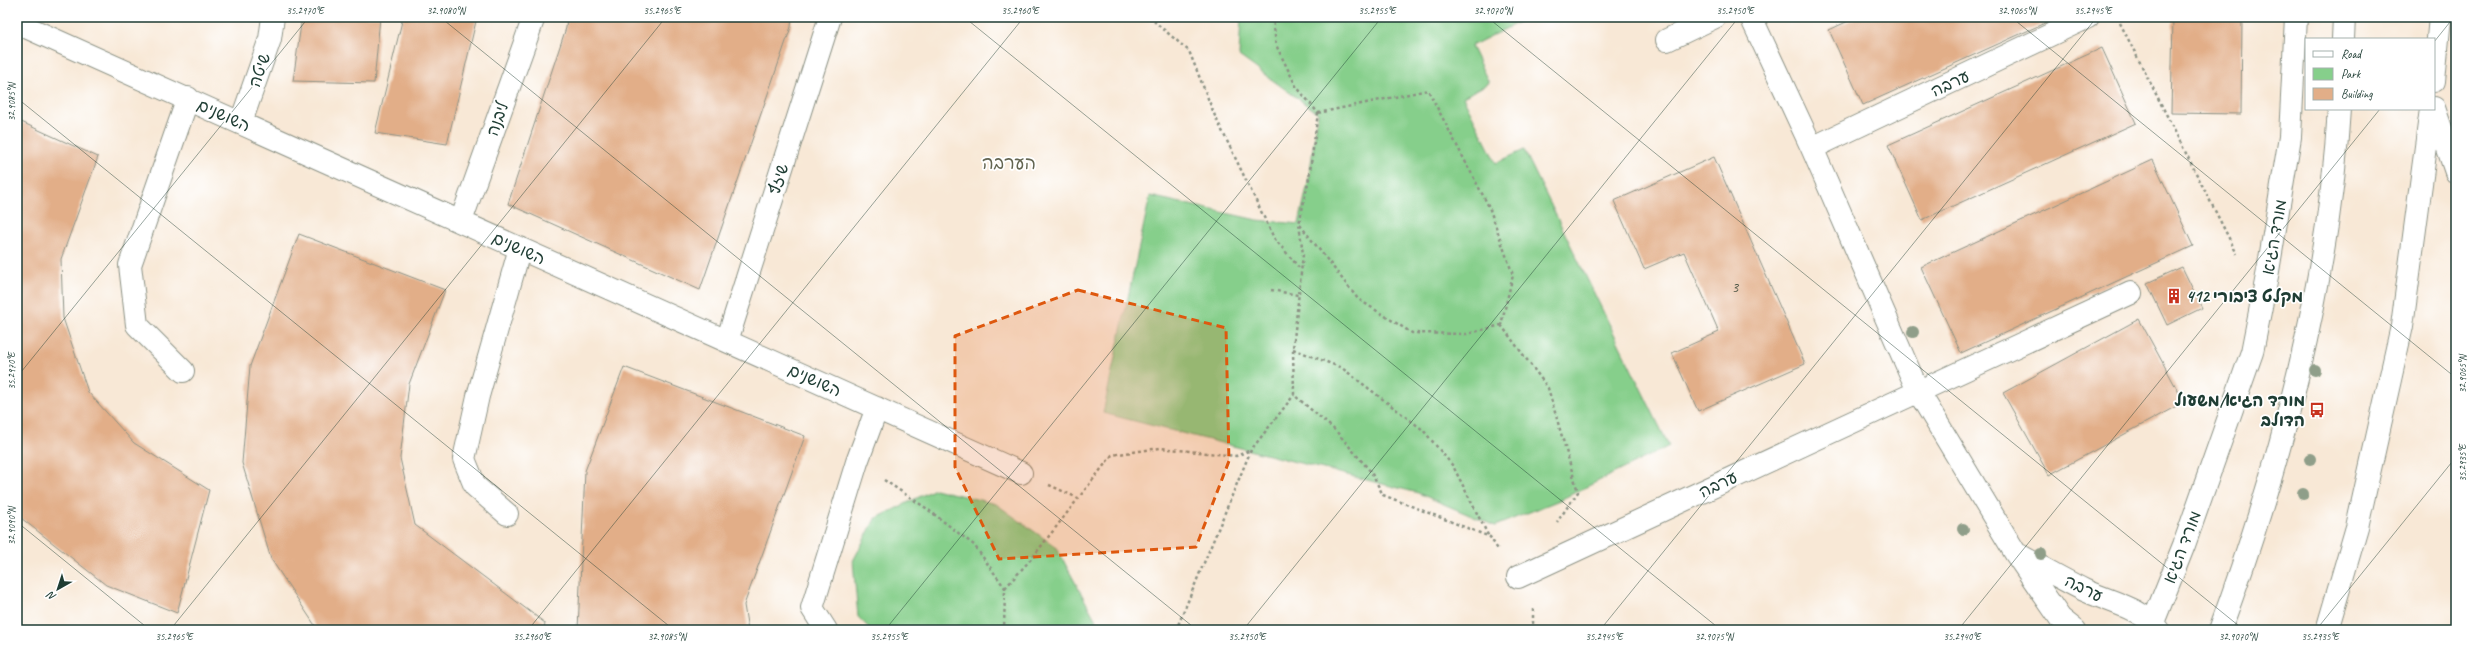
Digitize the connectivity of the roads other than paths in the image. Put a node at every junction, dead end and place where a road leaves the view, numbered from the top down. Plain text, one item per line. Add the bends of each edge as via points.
1 (274, 17) edge
2 (534, 17) edge
3 (830, 17) edge
4 (1715, 17) edge
5 (1751, 17) edge
6 (2088, 17) edge
7 (2296, 17) edge
8 (2344, 17) edge
9 (2440, 17) edge
10 (17, 23) edge
11 (2343, 38) edge
12 (1667, 40) dead end
13 (2435, 70) edge
14 (188, 98) junction
15 (2339, 110) edge
16 (2431, 110) edge
17 (2435, 110) edge
18 (241, 122) junction
19 (1812, 148) junction
20 (2456, 172) edge
21 (460, 221) junction
22 (520, 248) junction
23 (2131, 293) dead end
24 (727, 341) junction
25 (184, 371) dead end
26 (1918, 391) junction
27 (877, 408) junction
28 (1021, 473) dead end
29 (507, 514) dead end
30 (2016, 554) junction
31 (1518, 577) road end
32 (2154, 627) edge
33 (826, 630) edge
34 (2075, 630) edge
35 (2220, 630) edge
36 (2328, 630) edge

1 - 18 street, שיטה via 270,39
2 - 21 street, ליבנה
3 - 24 street, שיזף
4 - 12 street
5 - 19 street, ערבה
6 - 19 street, ערבה
7 - 32 street, מורד הגיא via 2290,137 2252,352
8 - 11 street
9 - 13 street
10 - 14 street, השושנים
14 - 18 street, השושנים
14 - 25 street via 130,265 137,325
15 - 35 street via 2337,145 2318,278 2301,366 2244,566
16 - 36 street via 2402,326 2357,527
17 - 20 street
18 - 21 street, השושנים
19 - 26 street, ערבה
21 - 22 street, השושנים
22 - 24 street, השושנים
22 - 29 street via 478,396 464,459 475,486
23 - 26 street, ערבה
24 - 27 street, השושנים
26 - 30 street, ערבה
26 - 31 street, ערבה
27 - 28 street, השושנים
27 - 33 street via 857,462 812,608
30 - 32 street, ערבה
30 - 34 street, ערבה via 2060,618

